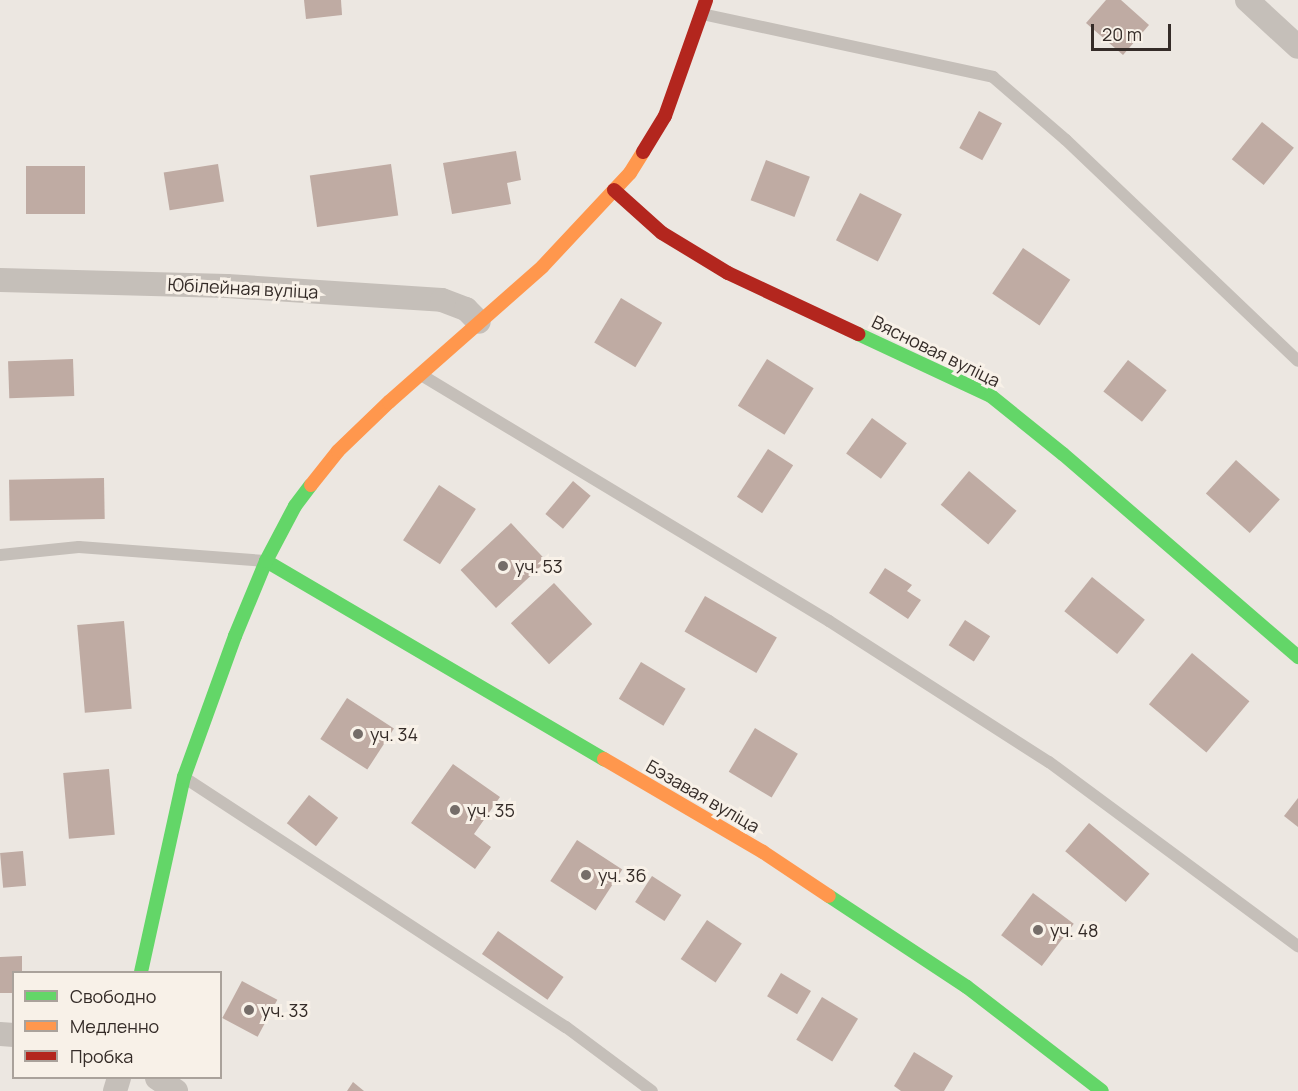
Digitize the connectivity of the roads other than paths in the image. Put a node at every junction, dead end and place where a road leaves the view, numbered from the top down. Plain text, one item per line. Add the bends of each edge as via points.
1 (1247, 0) edge
2 (704, 7) edge
3 (1298, 47) edge
4 (614, 190) junction
5 (0, 280) edge
6 (479, 322) junction
7 (1298, 361) edge
8 (420, 374) junction
9 (0, 555) edge
10 (266, 561) junction
11 (1298, 657) edge
12 (184, 777) junction
13 (1298, 946) edge
14 (141, 971) edge
15 (160, 1079) edge
16 (176, 1091) edge
17 (652, 1091) edge
18 (1102, 1091) edge

1 - 3 street
2 - 4 street via 665,116 643,155
2 - 7 lane via 993,77 1066,140
4 - 6 street via 543,266
4 - 11 street, Вясновая вуліца via 662,233 728,273 991,396
5 - 6 street, Юбілейная вуліца via 227,286 442,300 466,309
6 - 8 street
8 - 10 street via 338,451 295,506
8 - 13 lane via 829,621 1049,762
9 - 10 lane via 79,547
10 - 12 street
10 - 18 street, Бэзавая вуліца via 763,852 966,987
12 - 14 street
12 - 17 lane via 566,1027
15 - 16 street

